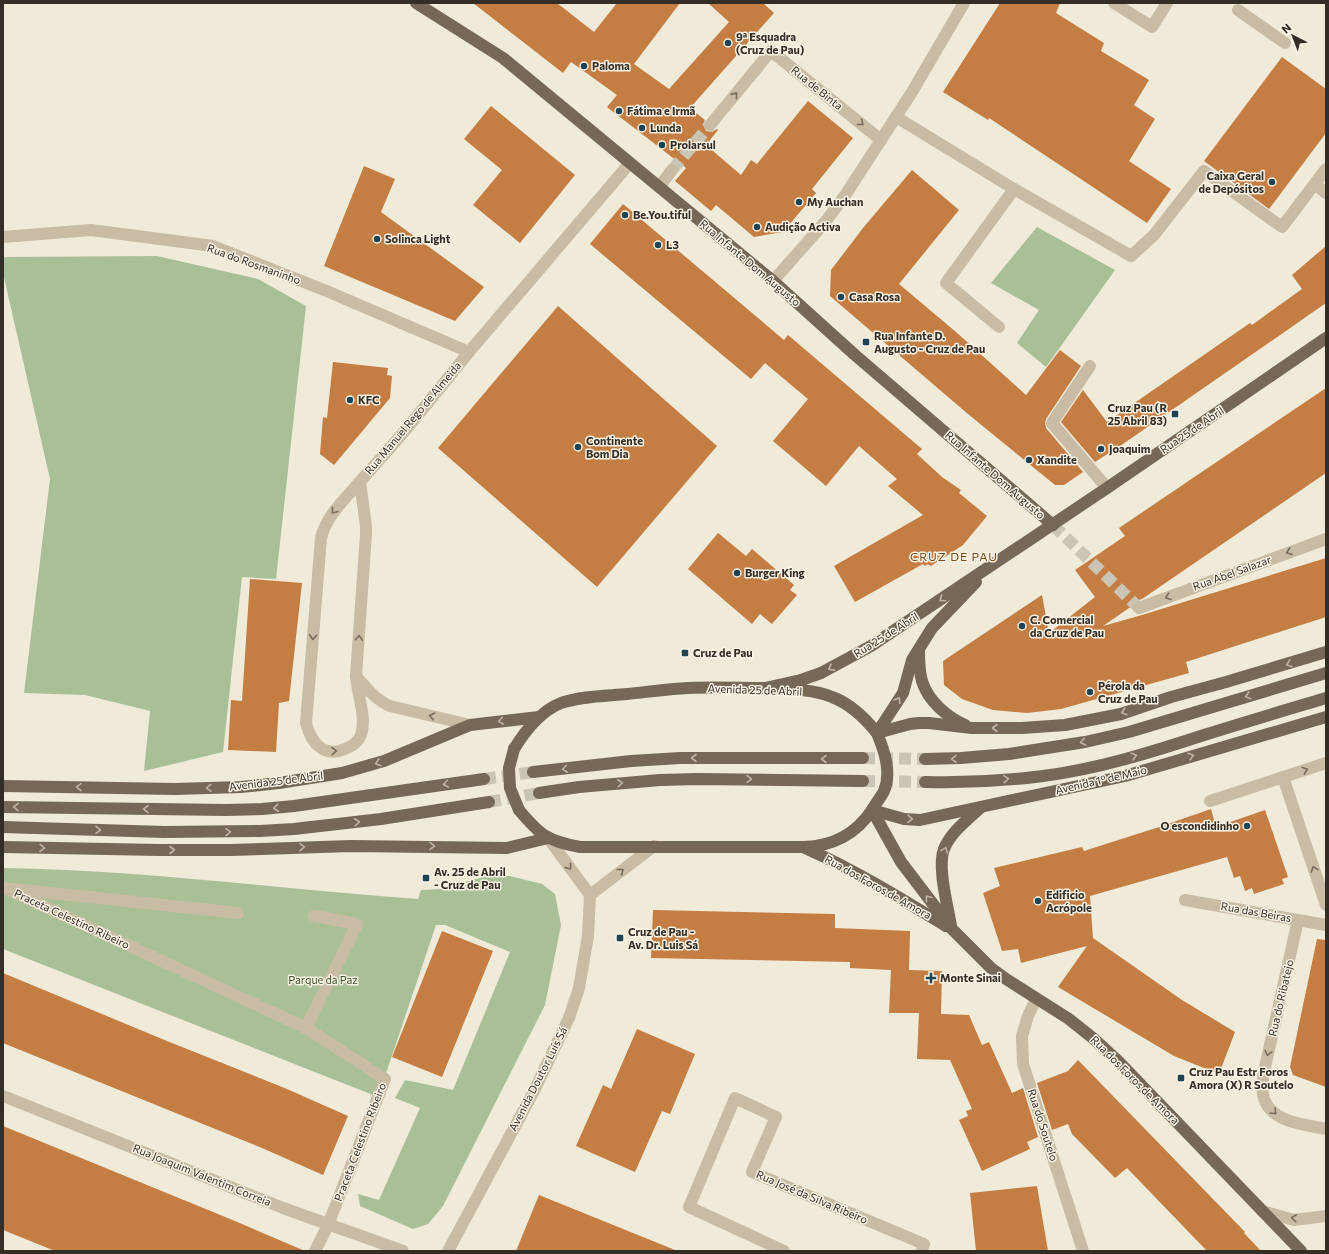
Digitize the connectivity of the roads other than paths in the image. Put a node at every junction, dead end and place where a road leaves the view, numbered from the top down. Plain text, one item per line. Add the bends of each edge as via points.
1 (416, 3) edge
2 (964, 3) edge
3 (1114, 3) edge
4 (1168, 3) edge
5 (1238, 10) dead end
6 (1285, 43) dead end
7 (896, 117) junction
8 (710, 125) tunnel mouth
9 (881, 140) junction
10 (630, 163) junction
11 (1326, 169) edge
12 (672, 170) tunnel mouth
13 (1315, 184) junction
14 (659, 187) junction
15 (1014, 189) junction
16 (1326, 193) edge
17 (3, 237) edge
18 (773, 281) junction
19 (999, 327) dead end
20 (1326, 338) edge
21 (469, 352) junction
22 (1090, 366) dead end
23 (360, 482) junction
24 (1107, 488) junction
25 (1053, 525) junction
26 (1326, 539) edge
27 (997, 562) junction
28 (1139, 608) dead end
29 (919, 648) junction
30 (1326, 652) edge
31 (1326, 673) edge
32 (356, 676) junction
33 (765, 688) junction
34 (1326, 698) edge
35 (539, 717) junction
36 (1326, 717) edge
37 (470, 725) junction
38 (972, 728) junction
39 (877, 732) junction
40 (863, 758) tunnel mouth
41 (925, 759) tunnel mouth
42 (1326, 763) edge
43 (533, 772) tunnel mouth
44 (1283, 777) junction
45 (484, 778) tunnel mouth
46 (863, 781) tunnel mouth
47 (925, 782) tunnel mouth
48 (3, 786) edge
49 (539, 793) tunnel mouth
50 (1210, 801) dead end
51 (489, 802) tunnel mouth
52 (3, 806) edge
53 (982, 806) junction
54 (872, 810) junction
55 (3, 827) edge
56 (548, 838) junction
57 (654, 846) junction
58 (3, 847) edge
59 (804, 847) junction
60 (590, 895) junction
61 (1185, 900) dead end
62 (1326, 906) edge
63 (238, 913) dead end
64 (314, 916) dead end
65 (1298, 920) junction
66 (1326, 925) edge
67 (952, 929) junction
68 (1036, 999) junction
69 (306, 1028) junction
70 (3, 1096) edge
71 (1326, 1129) edge
72 (1262, 1211) junction
73 (1326, 1216) edge
74 (328, 1224) junction
75 (315, 1251) edge
76 (403, 1251) edge
77 (448, 1251) edge
78 (784, 1251) edge
79 (922, 1251) edge
80 (1083, 1251) edge
81 (1301, 1251) edge

1 - 10 main road, Rua Infante Dom Augusto via 503,58
2 - 7 street
3 - 4 street via 1152,27
5 - 6 street
7 - 9 street
7 - 15 street
8 -> 9 street, Rua de Binta via 771,51
9 - 18 street via 826,221
10 - 14 main road, Rua Infante Dom Augusto
10 - 21 street, Rua Manuel Rego de Almeida
11 - 13 street
12 - 14 street
13 - 15 street via 1282,227 1204,171 1154,235 1131,256
13 - 16 street
14 - 18 main road, Rua Infante Dom Augusto
15 - 19 street via 946,283
17 - 21 street, Rua do Rosmaninho via 91,230 213,246
18 - 25 main road, Rua Infante Dom Augusto
20 - 24 main road, Rua 25 de Abril
21 - 23 street, Rua Manuel Rego de Almeida
22 - 24 street via 1052,423
32 -> 23 street, Rua Manuel Rego de Almeida via 366,534
23 -> 32 street, Rua Manuel Rego de Almeida via 330,516 321,538 306,723 312,738 325,750 333,752 349,747 361,735 363,719
24 - 25 main road, Rua 25 de Abril
25 - 27 main road, Rua 25 de Abril
26 -> 28 street, Rua Abel Salazar
27 - 29 main road, Rua 25 de Abril via 932,628
27 -> 33 main road, Rua 25 de Abril via 855,655 821,673
29 - 38 main road via 919,665 927,693 944,712
39 -> 29 main road, Rua 25 de Abril via 902,693 912,660
30 -> 38 main road via 1114,715 1065,725
31 -> 41 main road via 1129,732 1085,742 1009,754
37 -> 32 street via 390,706 378,700
33 - 35 main road, Avenida 25 de Abril via 687,688 587,698 562,703
33 - 39 main road, Avenida 25 de Abril via 812,692 833,697 852,708
47 -> 34 main road via 998,780 1044,776 1086,768 1170,746
35 -> 37 main road, Avenida 25 de Abril
35 - 56 main road, Avenida 25 de Abril, bridge via 514,749 509,768 510,788 519,810 532,826
53 -> 36 main road, Avenida 1º de Maio via 1125,776
37 -> 48 main road, Avenida 25 de Abril via 384,761 342,773 279,783 175,789
38 - 39 main road via 919,723
39 - 54 main road, Avenida 25 de Abril, bridge via 885,752 887,773 884,790
40 -> 43 main road via 680,758
44 -> 42 street
44 - 50 street
62 -> 44 street
45 -> 52 main road via 262,809
49 -> 46 main road via 660,780
55 -> 51 main road via 164,832 260,831 381,819
54 -> 53 main road, Avenida 1º de Maio via 904,819 920,820
67 -> 53 main road, Rua dos Foros de Amora via 941,867 944,850 960,826
54 - 59 main road, Avenida 25 de Abril via 861,824 846,836 816,847
67 -> 54 main road, Rua dos Foros de Amora via 902,862
56 - 57 main road, Avenida 25 de Abril via 580,847
58 -> 56 main road via 159,850 351,846 506,848
56 -> 60 street
57 - 59 main road, Avenida 25 de Abril
60 -> 57 street
59 - 67 main road, Rua dos Foros de Amora via 879,885
60 - 77 street, Avenida Doutor Luís Sá via 588,936 580,980 569,1018 534,1091
61 - 65 street, Rua das Beiras
63 - 69 street, Praceta Celestino Ribeiro via 5,888
64 - 69 street via 357,924
65 - 66 street, Rua das Beiras
65 -> 71 street, Rua do Ribatejo via 1263,1076 1263,1096 1278,1116
67 - 68 main road, Rua dos Foros de Amora via 991,968
68 - 72 main road, Rua dos Foros de Amora via 1069,1019 1118,1061
68 - 80 street, Rua do Soutelo via 1022,1036 1023,1064
69 - 74 street, Praceta Celestino Ribeiro via 385,1079
70 - 74 street, Rua Joaquim Valentim Correia
73 -> 72 street via 1294,1220
72 - 81 main road, Rua dos Foros de Amora
74 - 75 street
74 - 76 street, Rua Joaquim Valentim Correia
78 - 79 street, Rua José da Silva Ribeiro via 689,1208 735,1098 776,1117 752,1172 924,1244

